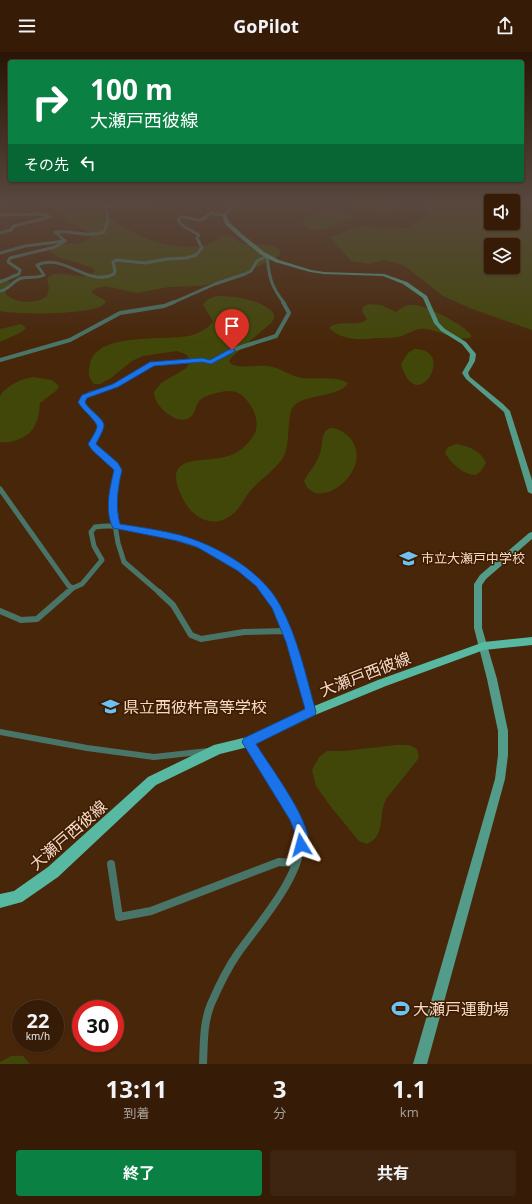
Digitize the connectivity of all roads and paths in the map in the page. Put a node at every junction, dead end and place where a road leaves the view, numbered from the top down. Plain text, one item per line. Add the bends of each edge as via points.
1 (15, 249) edge
2 (46, 249) edge
3 (201, 249) edge
4 (259, 249) edge
5 (0, 253) edge
6 (267, 256) junction
7 (0, 282) edge
8 (0, 291) edge
9 (0, 360) edge
10 (0, 489) edge
11 (532, 492) edge
12 (116, 526) junction
13 (532, 535) edge
14 (73, 588) junction
15 (0, 611) edge
16 (287, 631) junction
17 (532, 641) edge
18 (484, 646) junction
19 (311, 712) junction
20 (0, 732) edge
21 (248, 742) junction
22 (218, 749) junction
23 (111, 864) dead end
24 (296, 864) junction
25 (0, 902) edge
26 (203, 1064) edge
27 (420, 1064) edge

1 - 5 street
2 - 7 street via 10,258 8,262 20,270 19,274
3 - 8 street via 190,258 145,263 116,260 113,262 114,274 103,279 92,277 67,264 43,262 37,265 44,276 22,278 8,289
4 - 6 street
6 - 9 street via 257,261 246,274 171,303 120,313 70,340
6 - 11 street via 310,271 384,275 398,280 426,297 437,323 473,354 465,373 468,378 507,411
6 - 12 street via 269,279 289,313 276,336 232,350 211,362 202,360 152,364 116,385 85,396 81,402 100,421 101,426 92,444 94,448 116,465 118,470 113,513
10 - 14 street via 69,586
12 - 14 street via 95,527 91,532 94,546 102,560 82,584
12 - 16 street via 179,538 222,556 259,583 276,606
12 - 16 street via 124,562 173,605 192,635 201,639 244,632
13 - 18 street via 478,584 478,628
14 - 15 street via 37,619 21,620
16 - 19 street
17 - 18 main road, 大瀬戸西彼線
18 - 19 main road, 大瀬戸西彼線
18 - 27 street via 503,731 500,779
19 - 21 main road, 大瀬戸西彼線
20 - 22 street via 154,757
21 - 22 main road, 大瀬戸西彼線
21 - 24 street via 299,827 301,845
22 - 25 main road, 大瀬戸西彼線 via 152,782 53,872 17,897
23 - 24 street via 119,917 151,911 279,862
24 - 26 street via 284,890 237,955 211,1004 206,1025

